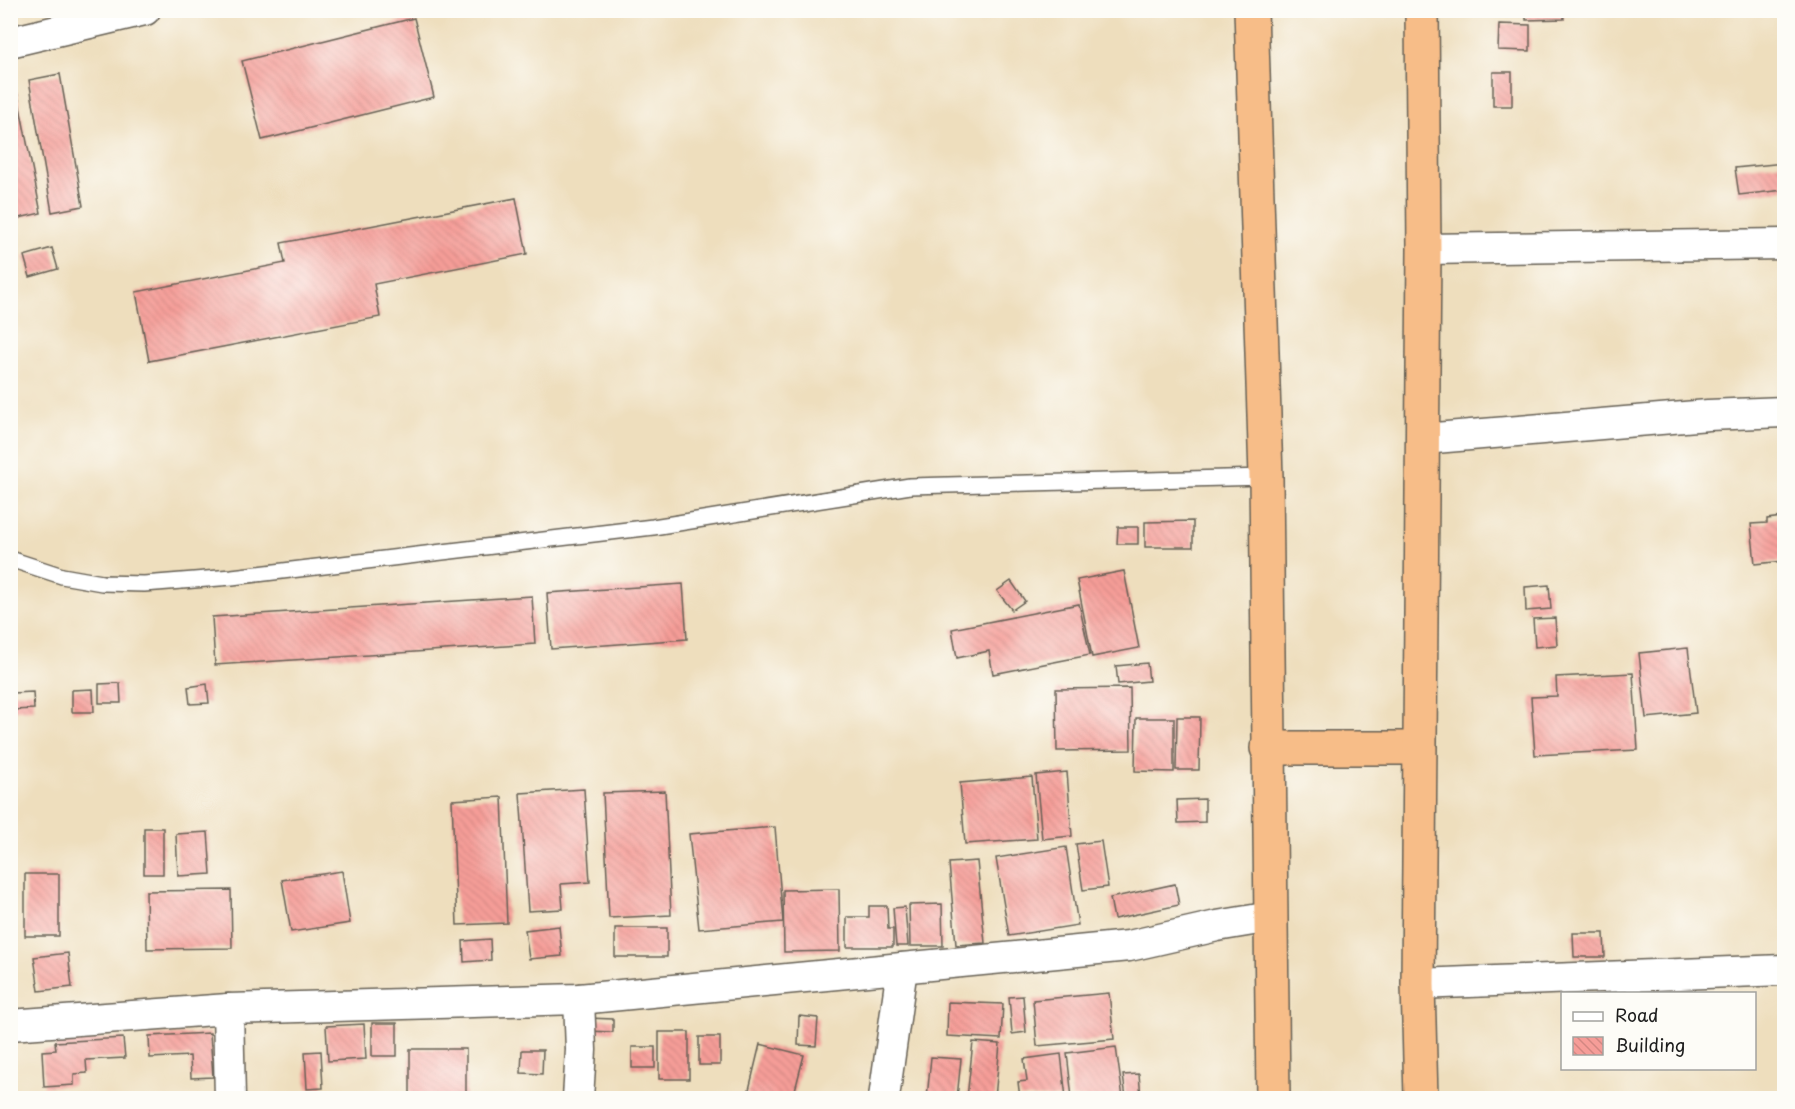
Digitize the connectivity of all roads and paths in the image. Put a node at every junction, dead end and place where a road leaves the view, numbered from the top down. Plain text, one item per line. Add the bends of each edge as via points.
1 (1251, 10) edge
2 (1422, 10) edge
3 (137, 11) edge
4 (10, 42) edge
5 (1785, 244) edge
6 (1424, 249) junction
7 (1785, 412) edge
8 (1423, 439) junction
9 (1266, 477) junction
10 (10, 559) edge
11 (1267, 748) junction
12 (1418, 748) junction
13 (1271, 918) junction
14 (902, 968) junction
15 (1785, 970) edge
16 (1418, 984) junction
17 (579, 999) junction
18 (228, 1009) junction
19 (10, 1025) edge
20 (230, 1098) edge
21 (578, 1098) edge
22 (884, 1098) edge
23 (1273, 1098) edge
24 (1421, 1098) edge

1 - 9 highway
2 - 6 highway
3 - 4 street
5 - 6 street
6 - 8 highway
7 - 8 street
8 - 12 highway
9 - 10 lane via 910,486 653,526 232,577 144,584 62,576
9 - 11 highway
11 - 12 highway
11 - 13 highway
12 - 16 highway
13 - 14 street via 1128,946
13 - 23 highway
14 - 17 street
14 - 22 street
15 - 16 street
16 - 24 highway
17 - 18 street
17 - 21 street
18 - 19 street
18 - 20 street

